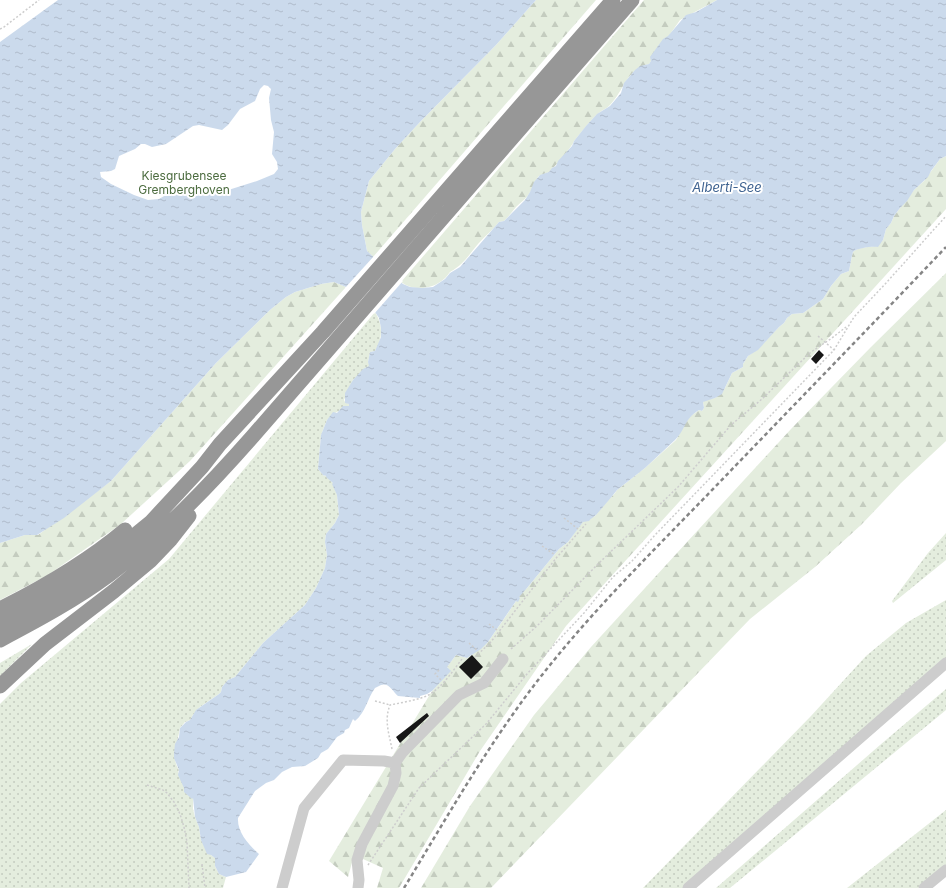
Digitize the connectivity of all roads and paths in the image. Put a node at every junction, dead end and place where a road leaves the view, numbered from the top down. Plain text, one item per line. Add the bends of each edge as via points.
1 (39, 0) edge
2 (613, 0) edge
3 (632, 0) edge
4 (0, 28) edge
5 (946, 216) edge
6 (349, 314) junction
7 (848, 326) junction
8 (818, 336) dead end
9 (826, 343) junction
10 (834, 350) junction
11 (220, 444) junction
12 (231, 461) junction
13 (564, 518) dead end
14 (586, 524) dead end
15 (578, 529) dead end
16 (542, 546) dead end
17 (555, 555) dead end
18 (0, 609) edge
19 (0, 624) edge
20 (489, 624) dead end
21 (497, 630) dead end
22 (0, 640) edge
23 (470, 643) dead end
24 (511, 650) dead end
25 (478, 651) dead end
26 (475, 656) dead end
27 (462, 659) dead end
28 (503, 659) dead end
29 (946, 663) edge
30 (438, 670) dead end
31 (441, 680) dead end
32 (0, 686) edge
33 (375, 701) dead end
34 (390, 705) junction
35 (395, 763) junction
36 (147, 785) dead end
37 (202, 864) dead end
38 (946, 870) edge
39 (359, 884) edge
40 (189, 888) edge
41 (205, 888) edge
42 (282, 888) edge
43 (688, 888) edge
44 (924, 888) edge

1 - 4 path
2 - 6 highway via 392,252
3 - 6 highway via 404,263
5 - 7 path
6 - 11 highway
6 - 12 highway
7 - 9 path
7 - 10 path
8 - 9 path
9 - 10 path
9 - 24 path via 811,352 762,399 730,425 678,487
10 - 39 path via 632,561 613,577 486,724 419,788
11 - 18 highway via 146,512 101,548 48,583
11 - 19 highway via 151,522 103,561 53,594
12 - 22 highway via 162,532 109,575 64,605
12 - 32 highway via 171,539 150,561 45,644
13 - 15 path
14 - 26 path via 556,557 490,643
16 - 17 path
20 - 21 path
23 - 25 path
27 - 34 path via 432,693 422,698
28 - 35 lane via 484,683 459,695
29 - 43 lane
30 - 31 path via 435,674
33 - 34 path
34 - 35 path via 387,714 388,730
35 - 39 lane via 393,786 362,844 357,860
35 - 42 lane via 343,760 304,808
36 - 40 path via 168,793 180,814 187,842
37 - 41 path
38 - 44 lane

